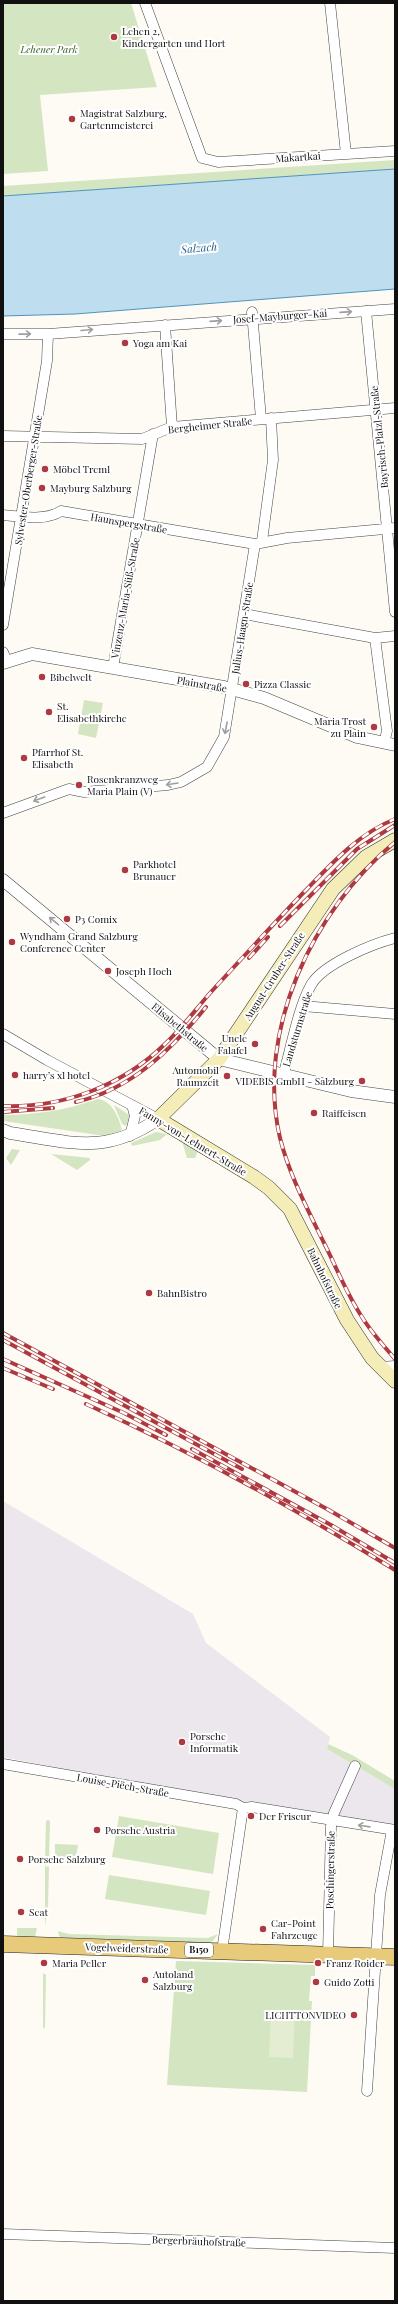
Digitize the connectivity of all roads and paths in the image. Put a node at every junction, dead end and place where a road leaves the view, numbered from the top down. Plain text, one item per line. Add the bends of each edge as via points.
1 (145, 3) edge
2 (330, 3) edge
3 (395, 151) edge
4 (346, 154) junction
5 (395, 309) edge
6 (366, 311) junction
7 (253, 315) junction
8 (165, 324) junction
9 (3, 334) edge
10 (48, 334) junction
11 (395, 408) edge
12 (376, 409) junction
13 (266, 419) junction
14 (172, 427) junction
15 (153, 434) junction
16 (3, 436) edge
17 (35, 436) junction
18 (3, 515) edge
19 (22, 518) junction
20 (138, 524) junction
21 (392, 528) edge
22 (259, 543) junction
23 (395, 612) edge
24 (244, 614) junction
25 (3, 625) edge
26 (395, 636) edge
27 (376, 638) junction
28 (4, 659) edge
29 (113, 668) junction
30 (232, 689) junction
31 (390, 744) edge
32 (3, 813) edge
33 (395, 840) edge
34 (3, 880) edge
35 (395, 938) edge
36 (303, 1006) junction
37 (395, 1014) edge
38 (3, 1034) edge
39 (219, 1059) junction
40 (283, 1076) junction
41 (395, 1097) edge
42 (132, 1105) junction
43 (158, 1120) junction
44 (5, 1133) edge
45 (130, 1136) junction
46 (254, 1177) joint
47 (395, 1366) edge
48 (381, 1367) junction
49 (395, 1381) edge
50 (3, 1764) edge
51 (355, 1766) dead end
52 (243, 1808) junction
53 (332, 1820) junction
54 (394, 1830) edge
55 (3, 1944) edge
56 (222, 1951) junction
57 (328, 1955) junction
58 (377, 1956) junction
59 (395, 1957) edge
60 (367, 2092) dead end
61 (3, 2234) edge
62 (395, 2248) edge

1 - 4 street, Makartkai via 202,158 218,162
2 - 4 street
3 - 4 street, Makartkai
5 - 6 street, Josef-Mayburger-Kai
7 -> 6 street, Josef-Mayburger-Kai
6 - 12 street, Bayrisch-Platzl-Straße
8 -> 7 street, Josef-Mayburger-Kai
7 - 13 street, Julius-Haagn-Straße
10 -> 8 street, Josef-Mayburger-Kai
8 - 14 street
9 -> 10 street, Josef-Mayburger-Kai
10 - 17 street, Sylvester-Oberberger-Straße via 47,361
11 - 12 street, Bergheimer Straße
12 - 13 street, Bergheimer Straße
12 - 21 street, Bayrisch-Platzl-Straße
13 - 14 street, Bergheimer Straße
13 - 22 street, Julius-Haagn-Straße via 273,460
14 - 15 street, Bergheimer Straße
15 - 17 street, Bergheimer Straße via 142,439
15 - 20 street, Vinzenz-Maria-Süß-Straße
16 - 17 street, Bergheimer Straße
17 - 19 street, Sylvester-Oberberger-Straße
18 - 19 street, Haunspergstraße
19 - 20 street, Haunspergstraße via 54,515 61,511
19 - 25 street, Sylvester-Oberberger-Straße
20 - 22 street, Haunspergstraße
20 - 29 street, Vinzenz-Maria-Süß-Straße
21 - 22 street, Haunspergstraße
21 - 23 street, Bayrisch-Platzl-Straße
22 - 24 street, Julius-Haagn-Straße
24 - 27 street
24 - 30 street, Julius-Haagn-Straße
26 - 27 street
27 - 31 street
28 - 29 street, Plainstraße via 32,654
29 - 30 street, Plainstraße
30 - 31 street, Plainstraße via 264,698 357,737
30 -> 32 street, Julius-Haagn-Straße via 220,747 206,767 195,776 175,784 84,792 69,789
33 - 39 main road, August-Gruber-Straße via 354,867 328,895
39 -> 34 street, Elisabethstraße
35 - 36 street, Landsturmstraße via 349,955 317,977
36 - 37 street
36 - 40 street, Landsturmstraße
38 - 42 street, Fanny-von-Lehnert-Straße
39 - 40 street, Elisabethstraße
39 - 43 main road, August-Gruber-Straße
40 - 41 street, Elisabethstraße via 351,1092
42 - 43 street, Fanny-von-Lehnert-Straße
42 - 45 street, Fanny-von-Lehnert-Straße via 135,1116
43 - 45 street
43 - 46 main road, Fanny-von-Lehnert-Straße
44 - 45 street via 93,1144 112,1142
46 - 48 main road, Bahnhofstraße via 280,1198 294,1216 336,1302 368,1352
47 - 48 street
48 - 49 main road, Bahnhofstraße
50 - 52 street, Louise-Piëch-Straße via 236,1804
51 - 53 street, Poschingerstraße
52 - 53 street, Louise-Piëch-Straße via 252,1807
52 - 56 street
54 -> 53 street, Louise-Piëch-Straße
53 - 57 street, Poschingerstraße
54 - 58 street via 380,1895
55 - 56 main road, Vogelweiderstraße / B150
56 - 57 main road, Vogelweiderstraße / B150
57 - 58 main road, Vogelweiderstraße / B150
58 - 59 main road, Vogelweiderstraße / B150
58 - 60 street
61 - 62 street, Bergerbräuhofstraße

